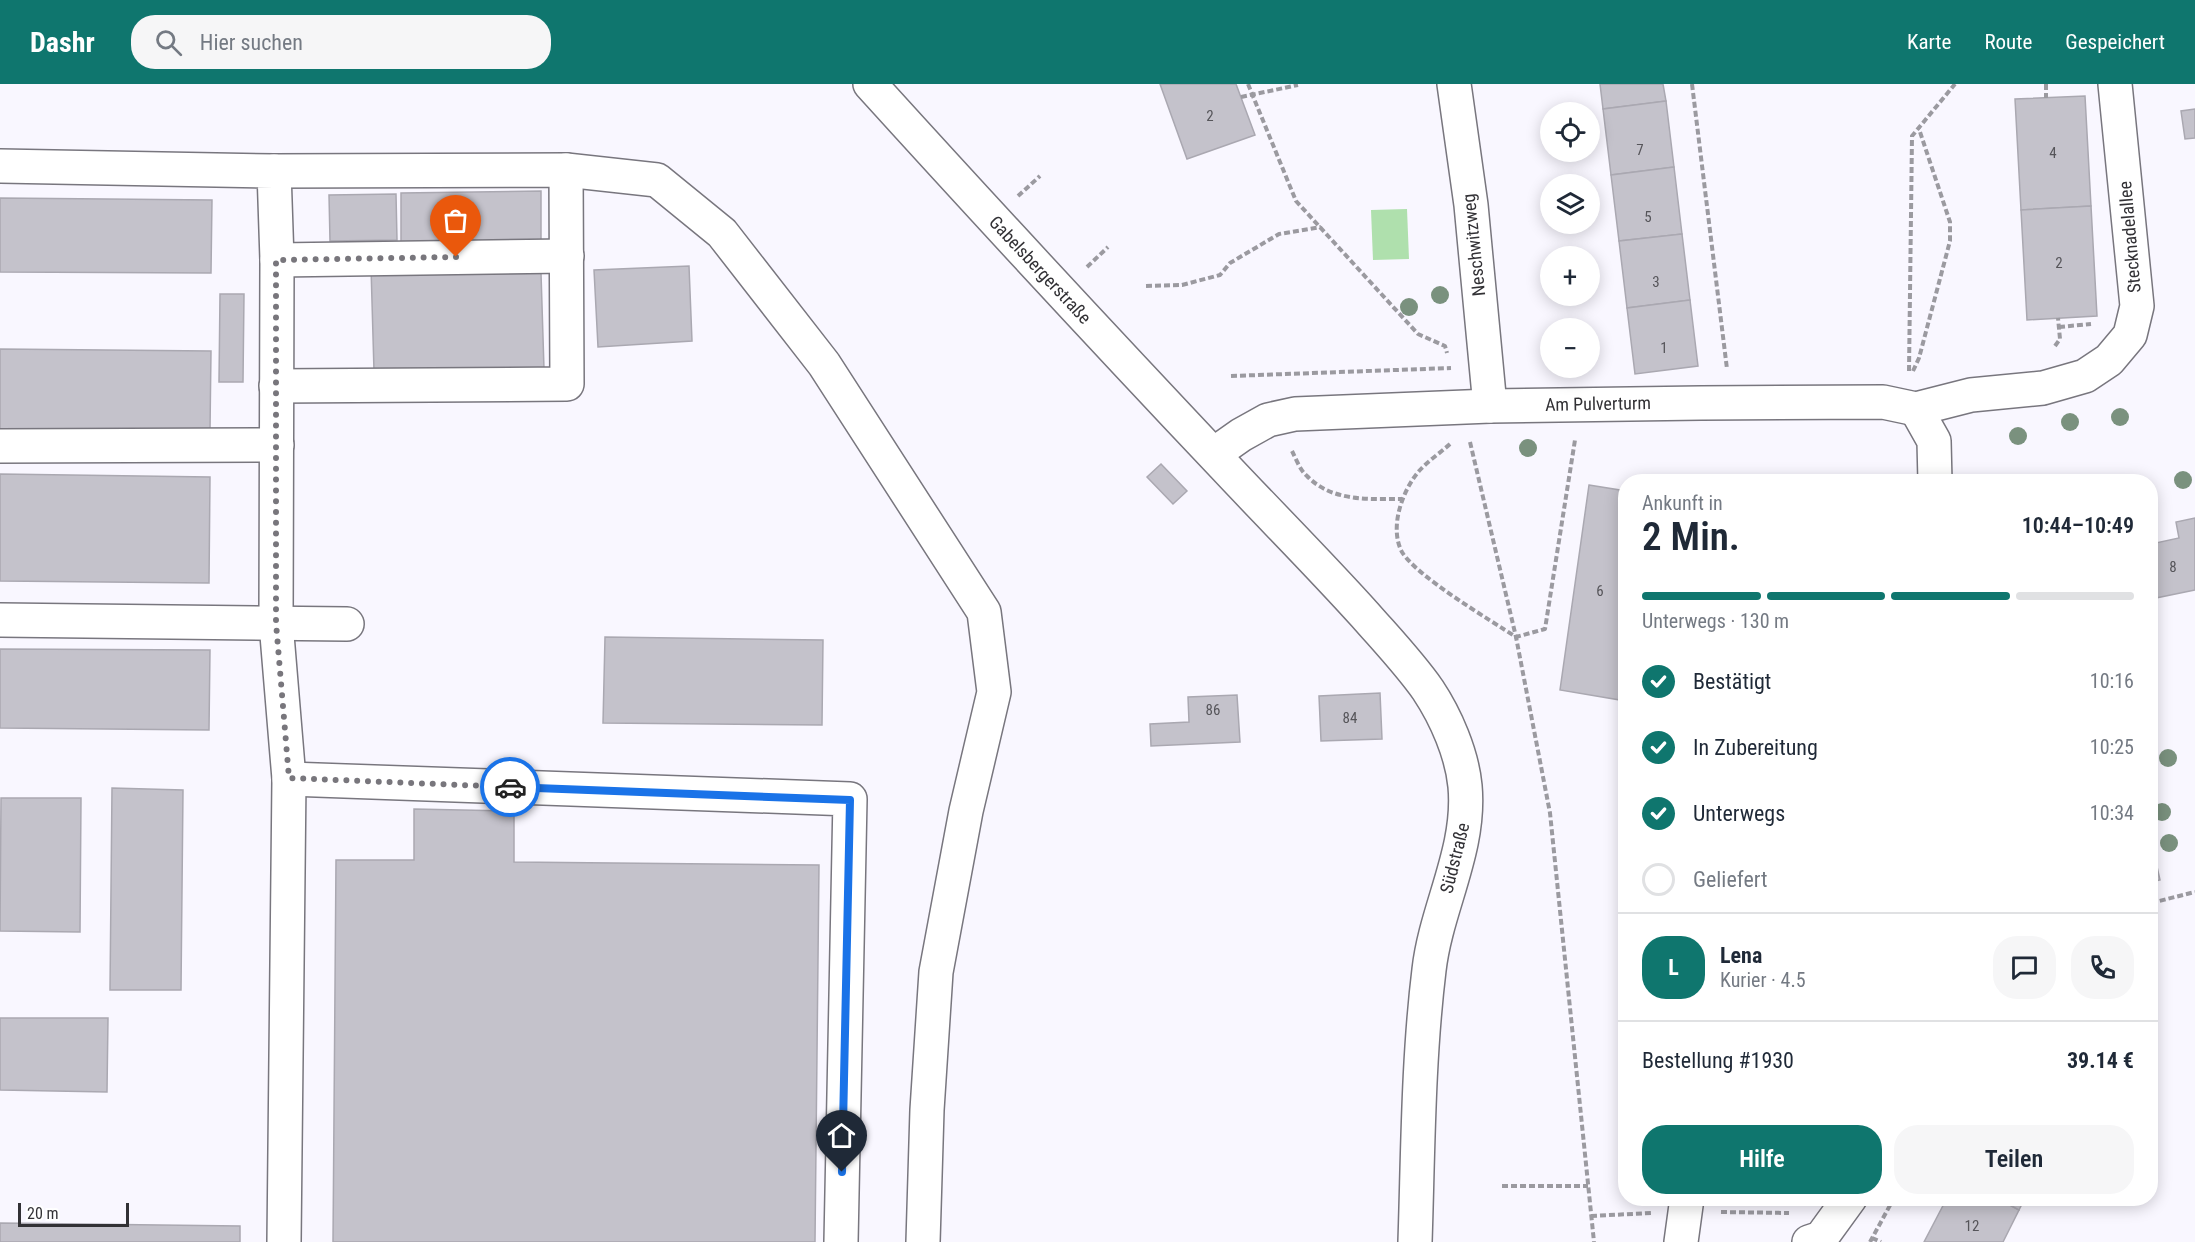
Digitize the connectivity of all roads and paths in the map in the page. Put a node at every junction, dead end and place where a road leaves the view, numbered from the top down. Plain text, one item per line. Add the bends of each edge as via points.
1 (870, 84) edge
2 (1248, 84) edge
3 (1454, 84) edge
4 (1692, 84) edge
5 (1955, 84) edge
6 (2046, 84) edge
7 (2115, 84) edge
8 (1298, 85) edge
9 (1253, 96) junction
10 (1241, 97) dead end
11 (2046, 98) dead end
12 (1919, 128) junction
13 (0, 166) edge
14 (566, 170) junction
15 (274, 171) junction
16 (1321, 227) junction
17 (567, 256) junction
18 (276, 260) junction
19 (1146, 286) dead end
20 (1451, 368) junction
21 (1232, 376) dead end
22 (276, 386) junction
23 (1731, 403) junction
24 (1916, 409) junction
25 (1472, 414) junction
26 (276, 445) junction
27 (0, 446) edge
28 (1303, 446) dead end
29 (1214, 454) junction
30 (1571, 467) dead end
31 (1935, 474) edge
32 (1402, 499) junction
33 (0, 620) edge
34 (276, 623) junction
35 (346, 624) dead end
36 (1516, 637) junction
37 (289, 778) junction
38 (2195, 892) edge
39 (2158, 901) edge
40 (1502, 1186) dead end
41 (1588, 1186) junction
42 (1686, 1206) edge
43 (1844, 1206) edge
44 (1890, 1206) edge
45 (1871, 1240) edge
46 (284, 1242) edge
47 (841, 1242) edge
48 (923, 1242) edge
49 (1415, 1242) edge
50 (1594, 1242) edge
51 (1681, 1242) edge
52 (1809, 1242) edge
53 (1881, 1242) edge

1 - 29 street, Gabelsbergerstraße
2 - 9 path
3 - 25 street, Neschwitzweg via 1471,205
4 - 23 path
5 - 12 path
6 - 11 path
7 - 24 street, Stecknadelallee via 2137,306 2130,335 2109,360 2085,376 2043,388 1971,395
8 - 9 path
9 - 10 path
9 - 16 path via 1296,201
12 - 12 path via 1950,222 1950,241 1919,358 1909,379 1912,136
13 - 15 street
14 - 15 street
14 - 17 street
14 - 48 street via 657,180 722,232 824,364 984,612 994,692 966,811 936,972
15 - 18 street
16 - 19 path via 1279,234 1230,263 1220,275 1182,285
16 - 20 path via 1418,334 1445,346
17 - 18 street
17 - 22 street via 567,384
18 - 22 street
20 - 21 path
20 - 25 path
22 - 26 street
23 - 24 street, Am Pulverturm via 1883,402
23 - 25 street, Am Pulverturm
24 - 31 street via 1934,441
25 - 29 street, Am Pulverturm via 1295,414 1268,420
25 - 32 path via 1419,471
25 - 36 path
26 - 27 street
26 - 34 street
28 - 32 path via 1292,451 1306,475 1324,490 1352,499
29 - 49 street, Südstraße via 1409,664 1444,719 1465,783 1466,816 1461,848 1434,938 1429,970
30 - 36 path via 1545,629
32 - 36 path via 1397,533 1402,552 1421,573
33 - 34 street
34 - 35 street
34 - 37 street
36 - 41 path via 1550,813
37 - 46 street
37 - 47 street via 850,800
38 - 39 path
40 - 41 path
41 - 50 path
42 - 51 street
43 - 52 street via 1821,1238
44 - 45 path
45 - 53 path

